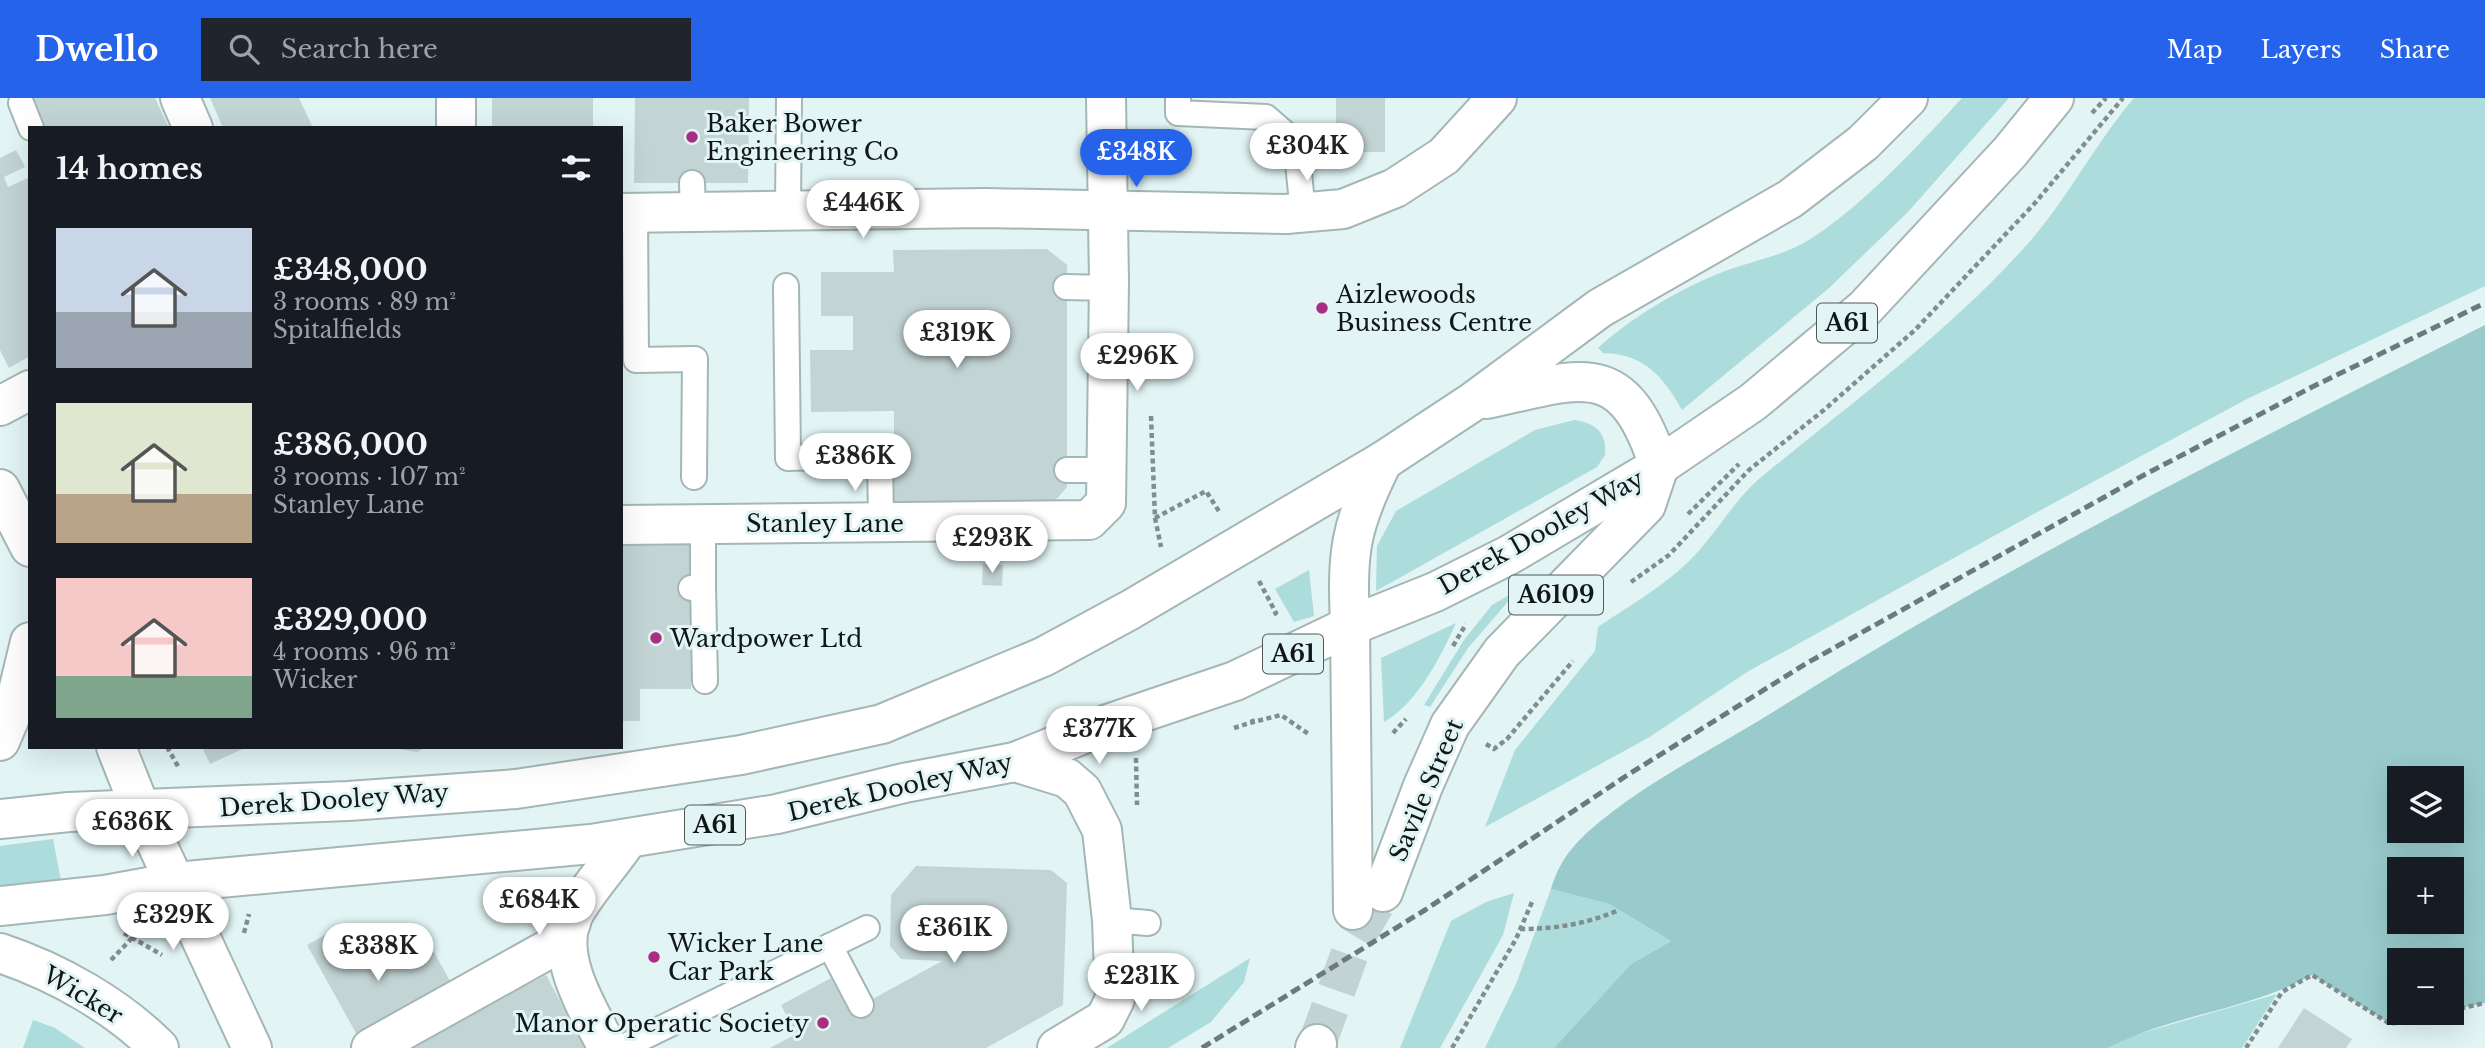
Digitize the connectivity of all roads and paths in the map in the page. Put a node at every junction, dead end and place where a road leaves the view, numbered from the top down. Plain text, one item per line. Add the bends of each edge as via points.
1 (456, 98) edge
2 (789, 98) edge
3 (1106, 98) edge
4 (1178, 98) edge
5 (1497, 98) edge
6 (1908, 98) edge
7 (2054, 98) edge
8 (2123, 98) edge
9 (21, 103) dead end
10 (30, 126) edge
11 (456, 126) edge
12 (788, 211) junction
13 (1106, 212) junction
14 (628, 213) edge
15 (1303, 213) junction
16 (786, 286) dead end
17 (1066, 287) dead end
18 (1108, 288) junction
19 (28, 391) edge
20 (1474, 401) junction
21 (0, 406) edge
22 (1383, 461) junction
23 (1659, 466) junction
24 (1067, 470) dead end
25 (694, 477) dead end
26 (1106, 486) junction
27 (0, 489) edge
28 (881, 522) junction
29 (702, 524) junction
30 (623, 525) edge
31 (28, 546) edge
32 (1625, 587) dead end
33 (1467, 623) dead end
34 (1350, 626) junction
35 (28, 650) edge
36 (1446, 657) dead end
37 (1573, 661) dead end
38 (705, 681) dead end
39 (1450, 725) junction
40 (1494, 733) dead end
41 (0, 741) edge
42 (1485, 744) junction
43 (117, 749) edge
44 (1015, 762) junction
45 (141, 810) junction
46 (0, 819) edge
47 (627, 840) junction
48 (176, 883) junction
49 (1532, 902) dead end
50 (252, 905) dead end
51 (0, 906) edge
52 (1619, 910) dead end
53 (571, 923) junction
54 (867, 928) dead end
55 (1520, 929) junction
56 (242, 943) dead end
57 (830, 946) junction
58 (0, 953) edge
59 (2485, 1003) edge
60 (861, 1005) dead end
61 (2464, 1007) edge
62 (2387, 1022) edge
63 (1064, 1046) edge
64 (159, 1048) edge
65 (252, 1048) edge
66 (371, 1048) edge
67 (608, 1048) edge
68 (621, 1048) edge
69 (1452, 1048) edge
70 (2246, 1048) edge

1 - 11 main road
2 - 12 lane
3 - 13 main road
4 - 15 lane via 1178,113 1266,117 1296,144
5 - 15 main road via 1462,140 1413,178 1372,200
6 - 20 main road, Derek Dooley Way via 1825,176 1600,309
7 - 23 main road, Derek Dooley Way / A61 via 1865,308 1753,402
8 - 32 path via 2035,203 1915,330 1749,470 1669,555
9 - 10 lane
12 - 13 main road via 985,208
12 - 14 main road via 692,198
13 - 15 main road
13 - 18 main road
14 - 25 lane via 636,360 695,359
16 - 28 lane via 788,458 887,455
17 - 18 lane
18 - 26 main road
19 - 21 main road
20 - 22 main road, Derek Dooley Way
20 - 23 main road via 1573,380 1597,382 1635,410
22 - 34 main road, Savile Street via 1353,530
22 - 45 main road, Derek Dooley Way via 1042,657 882,724 741,755 516,789
23 - 34 main road, Derek Dooley Way / A61 via 1509,555 1435,592
23 - 39 main road, Savile Street / A6109 via 1646,505 1502,652
24 - 26 lane
26 - 28 main road, Stanley Lane via 1089,520
27 - 31 main road
28 - 29 main road, Stanley Lane
29 - 30 main road, Stanley Lane
29 - 38 lane via 697,588
33 - 36 path
34 - 39 main road, Savile Street / A6109 via 1368,901
34 - 44 main road, Derek Dooley Way / A61 via 1235,681 1108,724
35 - 41 main road via 14,708
37 - 42 path via 1507,739 1494,749
39 - 42 path
40 - 42 path
43 - 45 main road
44 - 47 main road, Derek Dooley Way / A61 via 778,814
44 - 63 main road via 1067,778 1082,791 1100,823 1130,921 1115,999 1105,1019
45 - 46 main road, Derek Dooley Way
45 - 48 main road
47 - 48 main road, Derek Dooley Way / A61
47 - 53 main road
48 - 51 main road, Derek Dooley Way / A61
48 - 65 main road
49 - 55 path
50 - 56 path
52 - 55 path via 1561,929
53 - 66 main road via 554,946
53 - 67 main road via 571,963
54 - 57 lane
55 - 69 path
57 - 60 lane
57 - 68 lane
58 - 64 main road, Wicker via 57,976 104,1004
59 - 61 path
62 - 70 path via 2312,975 2282,992

